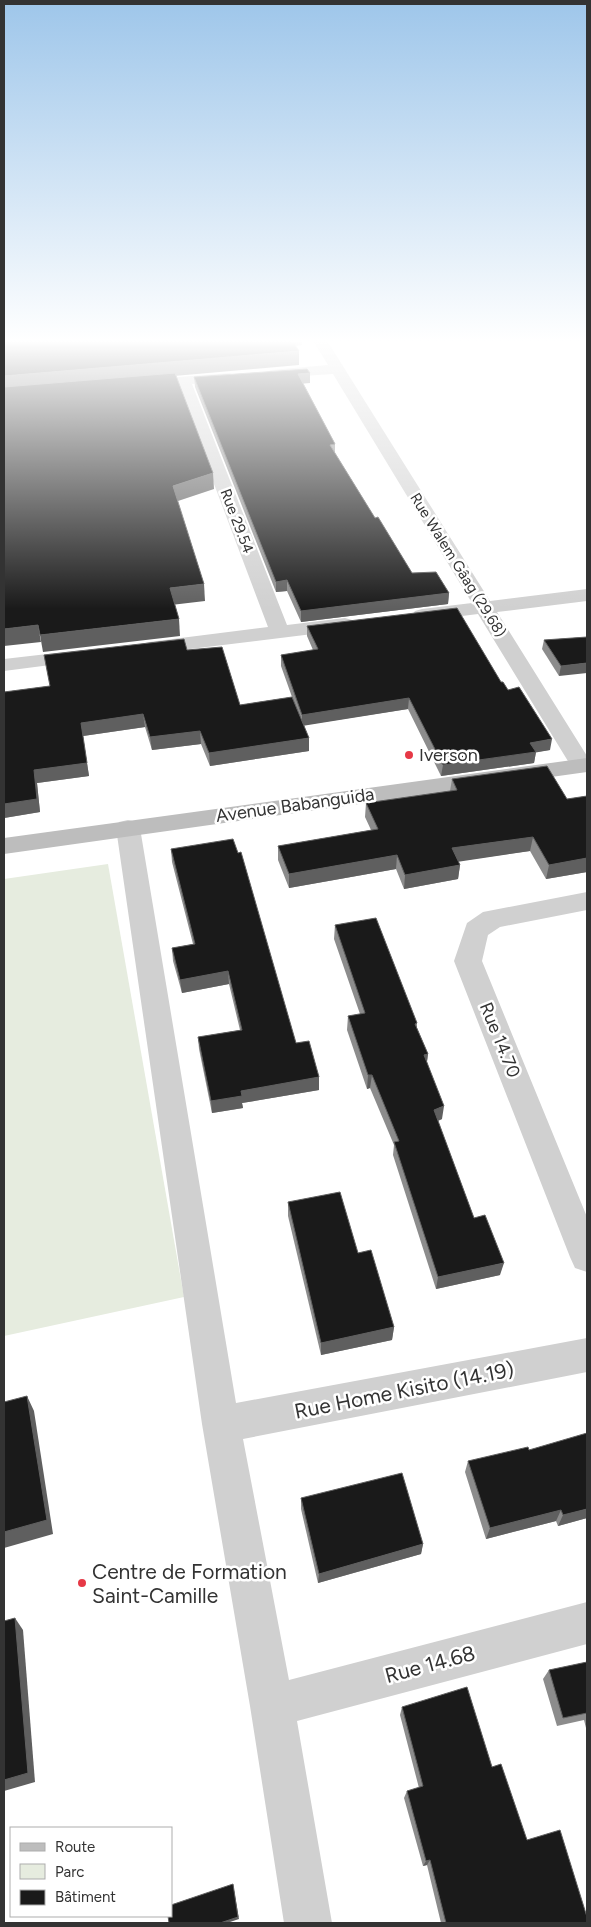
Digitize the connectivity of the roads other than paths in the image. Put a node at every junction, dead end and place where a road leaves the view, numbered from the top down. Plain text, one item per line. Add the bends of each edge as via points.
1 (201, 429) edge
2 (374, 429) edge
3 (587, 595) edge
4 (484, 607) junction
5 (406, 617) edge
6 (367, 622) edge
7 (280, 633) junction
8 (132, 650) edge
9 (102, 653) edge
10 (4, 665) edge
11 (585, 766) edge
12 (128, 828) junction
13 (4, 846) edge
14 (587, 901) edge
15 (587, 1257) edge
16 (587, 1355) edge
17 (220, 1424) junction
18 (587, 1623) edge
19 (272, 1706) junction
20 (308, 1923) edge

1 - 7 street, Rue 29.54
2 - 4 street, Rue Walem Gâag (29.68)
3 - 4 street
4 - 5 street
4 - 11 street, Rue Walem Gâag (29.68)
6 - 7 street
7 - 8 street
9 - 10 street
11 - 12 street, Avenue Babanguida
12 - 13 street, Avenue Babanguida
12 - 17 street
14 - 15 street, Rue 14.70 via 492,919 476,930 468,961
16 - 17 street, Rue Home Kisito (14.19)
17 - 19 street
18 - 19 street, Rue 14.68
19 - 20 street

